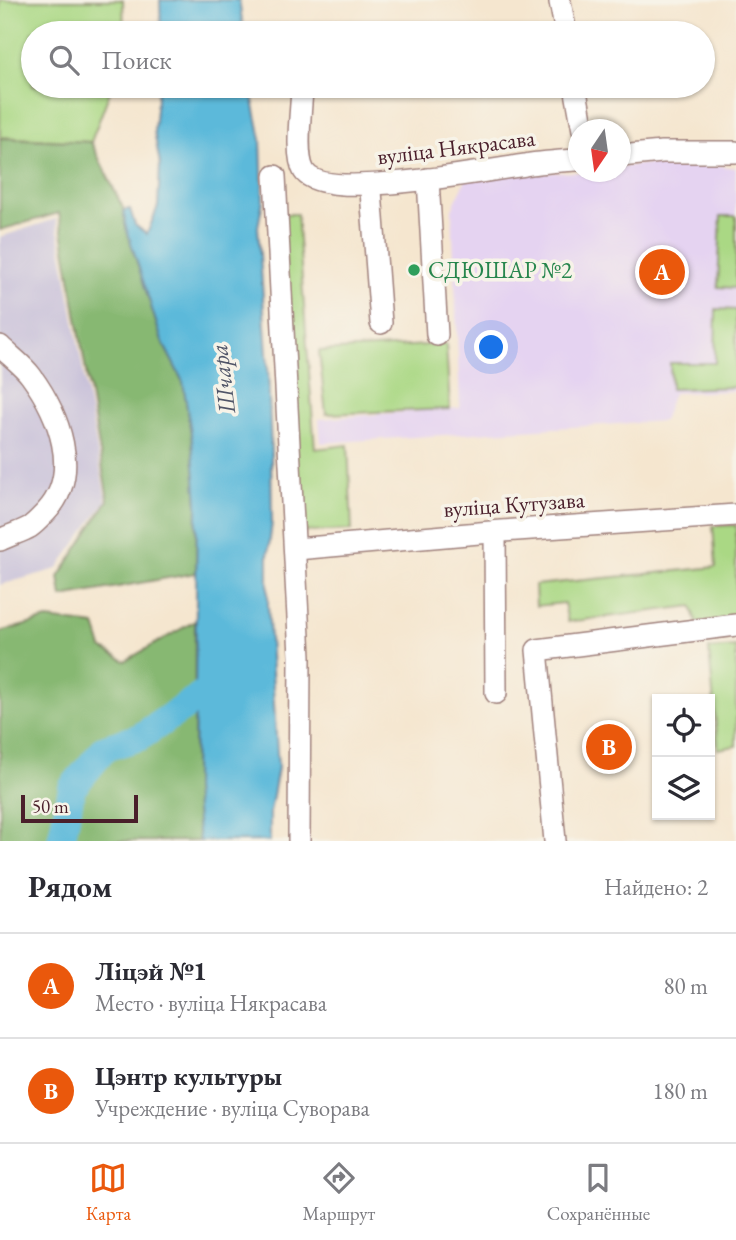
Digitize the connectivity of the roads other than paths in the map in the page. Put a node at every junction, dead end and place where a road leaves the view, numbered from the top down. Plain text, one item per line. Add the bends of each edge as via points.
1 (560, 2) dead end
2 (564, 21) edge
3 (302, 98) edge
4 (577, 98) edge
5 (581, 119) edge
6 (736, 152) edge
7 (631, 155) edge
8 (568, 161) edge
9 (275, 176) dead end
10 (428, 179) junction
11 (371, 191) dead end
12 (381, 323) dead end
13 (437, 335) dead end
14 (3, 353) edge
15 (736, 515) edge
16 (495, 532) junction
17 (0, 540) edge
18 (296, 549) junction
19 (736, 625) edge
20 (496, 693) dead end
21 (299, 841) edge
22 (555, 841) edge

1 - 2 street
3 - 10 street, вуліца Някрасава via 299,160 305,174 336,183
4 - 5 street
6 - 7 street
8 - 10 street, вуліца Някрасава
9 - 18 street
10 - 13 street
11 - 12 street
14 - 17 street via 30,374 51,407 65,466 60,491 51,506 32,526
15 - 16 street, вуліца Кутузава
16 - 18 street, вуліца Кутузава
16 - 20 street
18 - 21 street
19 - 22 street via 537,650

